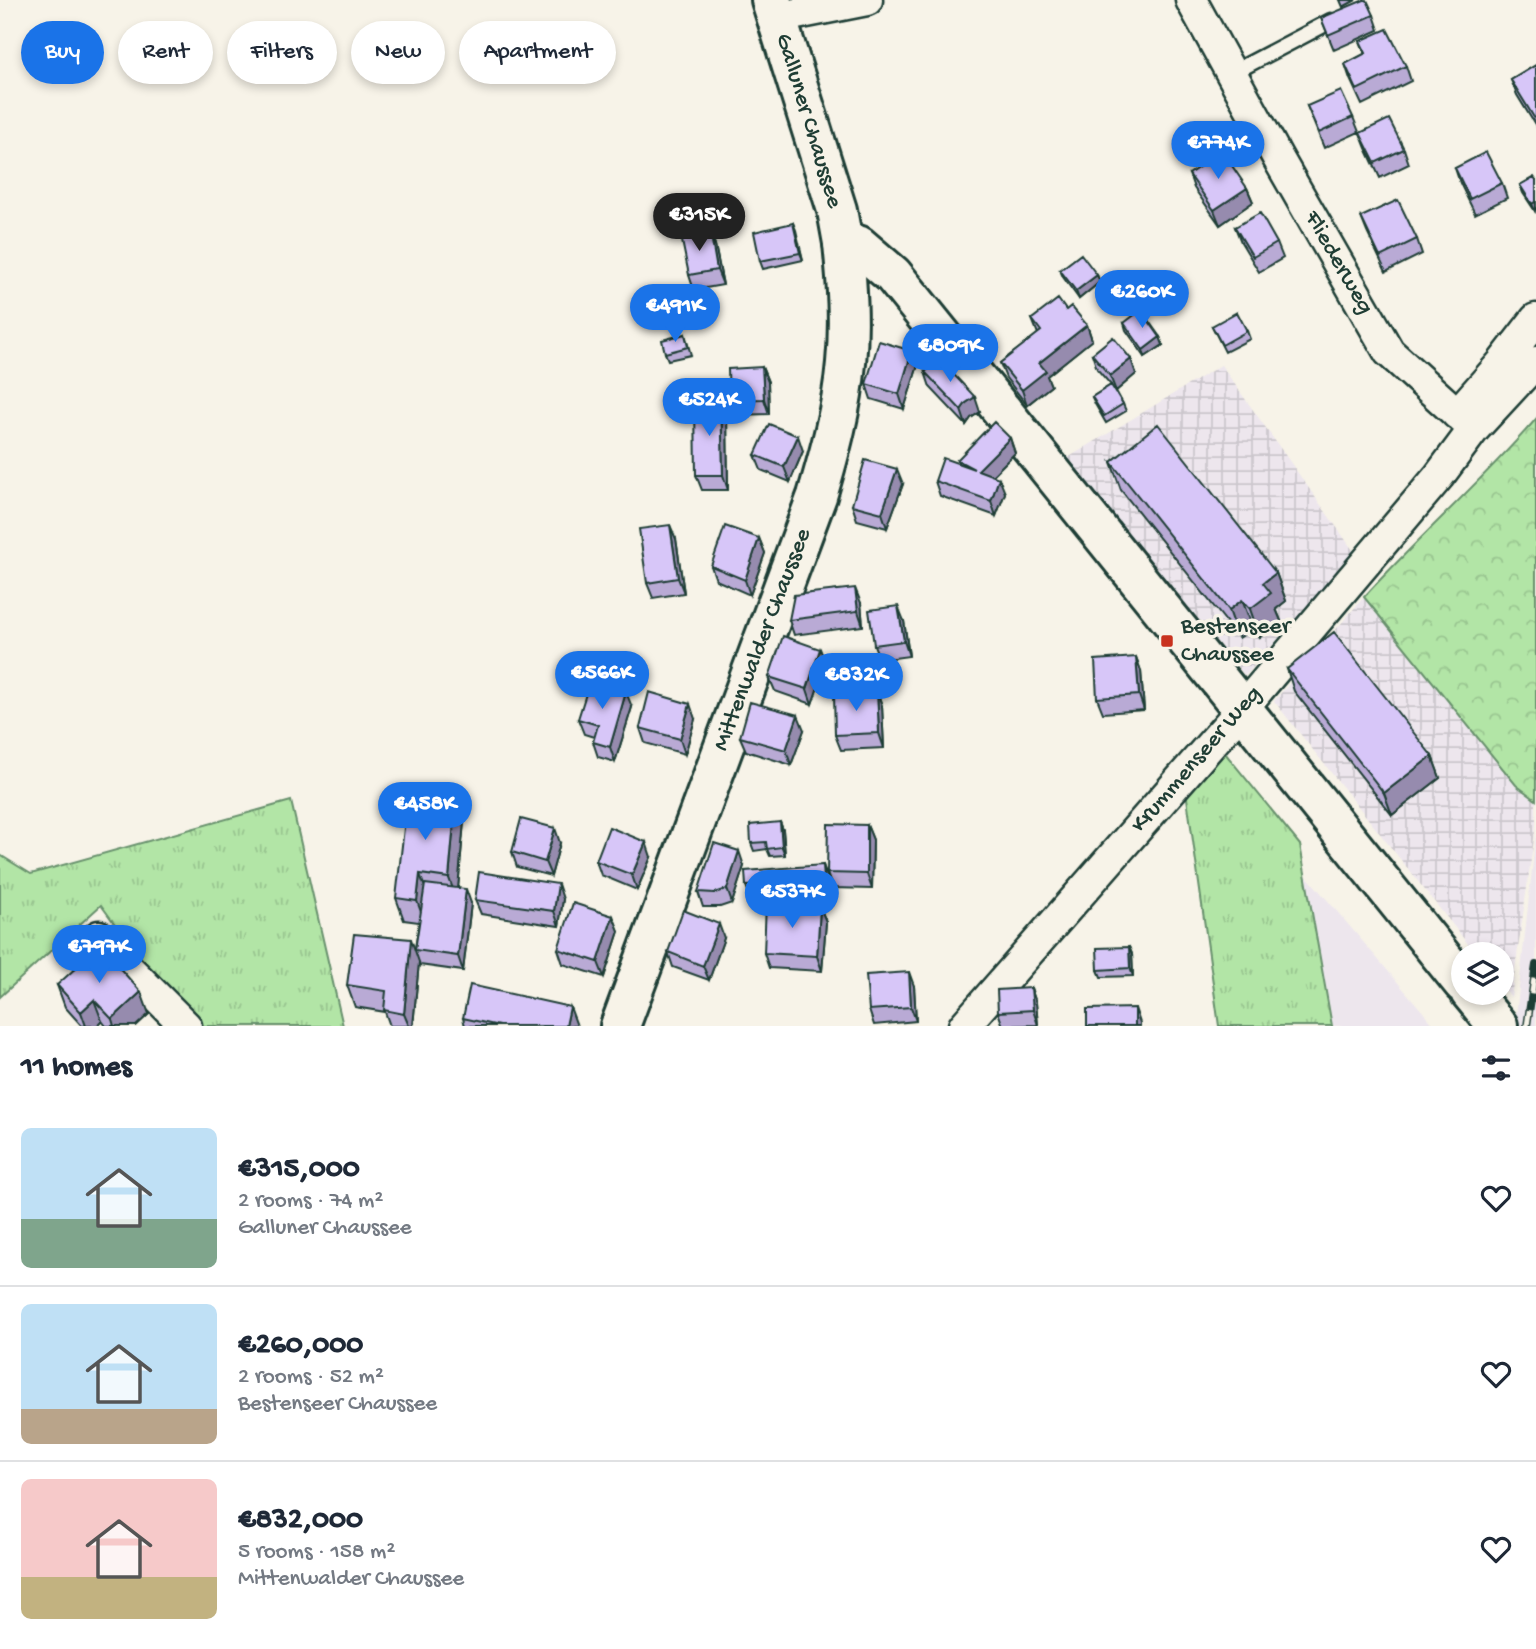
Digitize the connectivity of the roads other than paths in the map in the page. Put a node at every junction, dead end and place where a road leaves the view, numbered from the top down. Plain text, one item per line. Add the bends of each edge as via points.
1 (867, 0) edge
2 (1191, 0) edge
3 (774, 9) edge
4 (1331, 21) edge
5 (1232, 73) junction
6 (843, 243) junction
7 (1536, 319) edge
8 (1536, 362) edge
9 (1465, 422) junction
10 (1242, 709) junction
11 (99, 936) dead end
12 (1451, 968) edge
13 (1481, 1005) edge
14 (186, 1026) edge
15 (620, 1026) edge
16 (964, 1026) edge
17 (1498, 1026) edge

1 - 3 street
2 - 5 street, Fliederweg
3 - 6 main road, Galluner Chaussee via 837,210
4 - 5 lane
5 - 9 street, Fliederweg via 1389,352
6 - 10 main road via 858,245 893,275
6 - 15 main road, Mittenwalder Chaussee via 846,361 828,459
7 - 9 street
8 - 9 street, Krummenseer Weg
9 - 10 street, Krummenseer Weg via 1439,476
10 - 12 main road
10 - 16 street, Krummenseer Weg
11 - 14 street
13 - 17 main road

